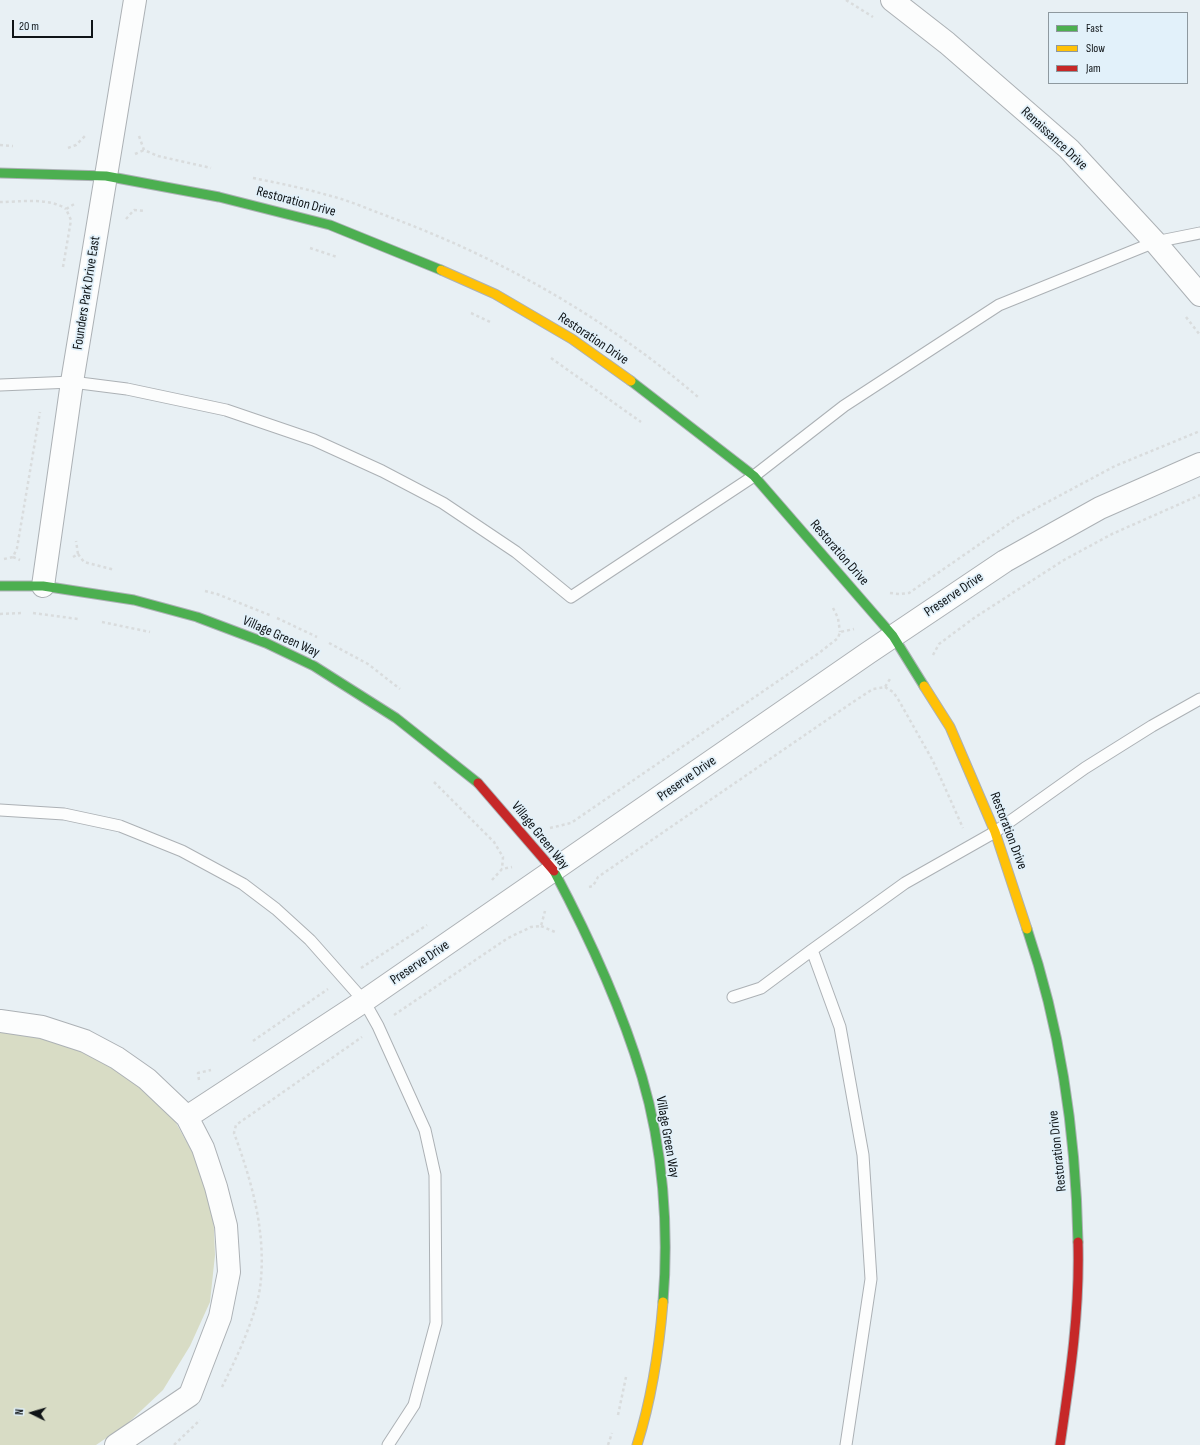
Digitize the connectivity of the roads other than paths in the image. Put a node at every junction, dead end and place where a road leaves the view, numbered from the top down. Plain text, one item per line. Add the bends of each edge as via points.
1 (135, 0) edge
2 (892, 0) edge
3 (0, 173) edge
4 (106, 176) junction
5 (1200, 233) edge
6 (1156, 242) junction
7 (1200, 295) edge
8 (72, 382) junction
9 (0, 385) edge
10 (1200, 464) edge
11 (754, 476) junction
12 (0, 586) edge
13 (43, 586) junction
14 (893, 636) junction
15 (1200, 699) edge
16 (0, 810) edge
17 (995, 832) junction
18 (554, 871) junction
19 (812, 950) junction
20 (734, 997) dead end
21 (364, 1001) junction
22 (0, 1021) edge
23 (187, 1117) junction
24 (116, 1445) edge
25 (388, 1445) edge
26 (637, 1445) edge
27 (846, 1445) edge
28 (1060, 1445) edge

1 - 4 street, Founders Park Drive East
2 - 6 street, Renaissance Drive via 947,43 1068,149
3 - 4 street, Restoration Drive
4 - 8 street, Founders Park Drive East
4 - 11 street, Restoration Drive via 219,197 330,224 495,294 572,339 664,405
5 - 6 lane
6 - 7 street, Renaissance Drive
6 - 11 lane via 999,305 844,406
8 - 9 lane
8 - 11 lane via 127,389 226,410 314,440 443,503 516,552 571,597
8 - 13 street, Founders Park Drive East
10 - 14 street, Preserve Drive via 1093,512 1004,561
11 - 14 street, Restoration Drive
12 - 13 street, Village Green Way
13 - 18 street, Village Green Way via 134,600 197,617 266,643 314,666 396,718 478,782
14 - 17 street, Restoration Drive via 950,727
14 - 18 street, Preserve Drive
15 - 17 lane via 1085,768
16 - 21 lane via 64,814 120,826 182,851 243,884 276,909 310,940
17 - 19 lane via 905,883
17 - 28 street, Restoration Drive via 1036,958 1052,1021 1066,1094 1077,1189 1079,1267 1075,1335 1064,1431
18 - 21 street, Preserve Drive
18 - 26 street, Village Green Way via 621,1015 642,1078 655,1136 663,1201 665,1272 659,1345 647,1413
19 - 20 lane via 761,988
19 - 27 lane via 840,1027 863,1155 871,1279
21 - 23 street, Preserve Drive
21 - 25 lane via 378,1026 424,1130 435,1175 436,1324 414,1405
22 - 23 street via 42,1028 85,1041 117,1058 147,1079
23 - 24 street via 203,1148 226,1226 229,1272 220,1318 190,1394

